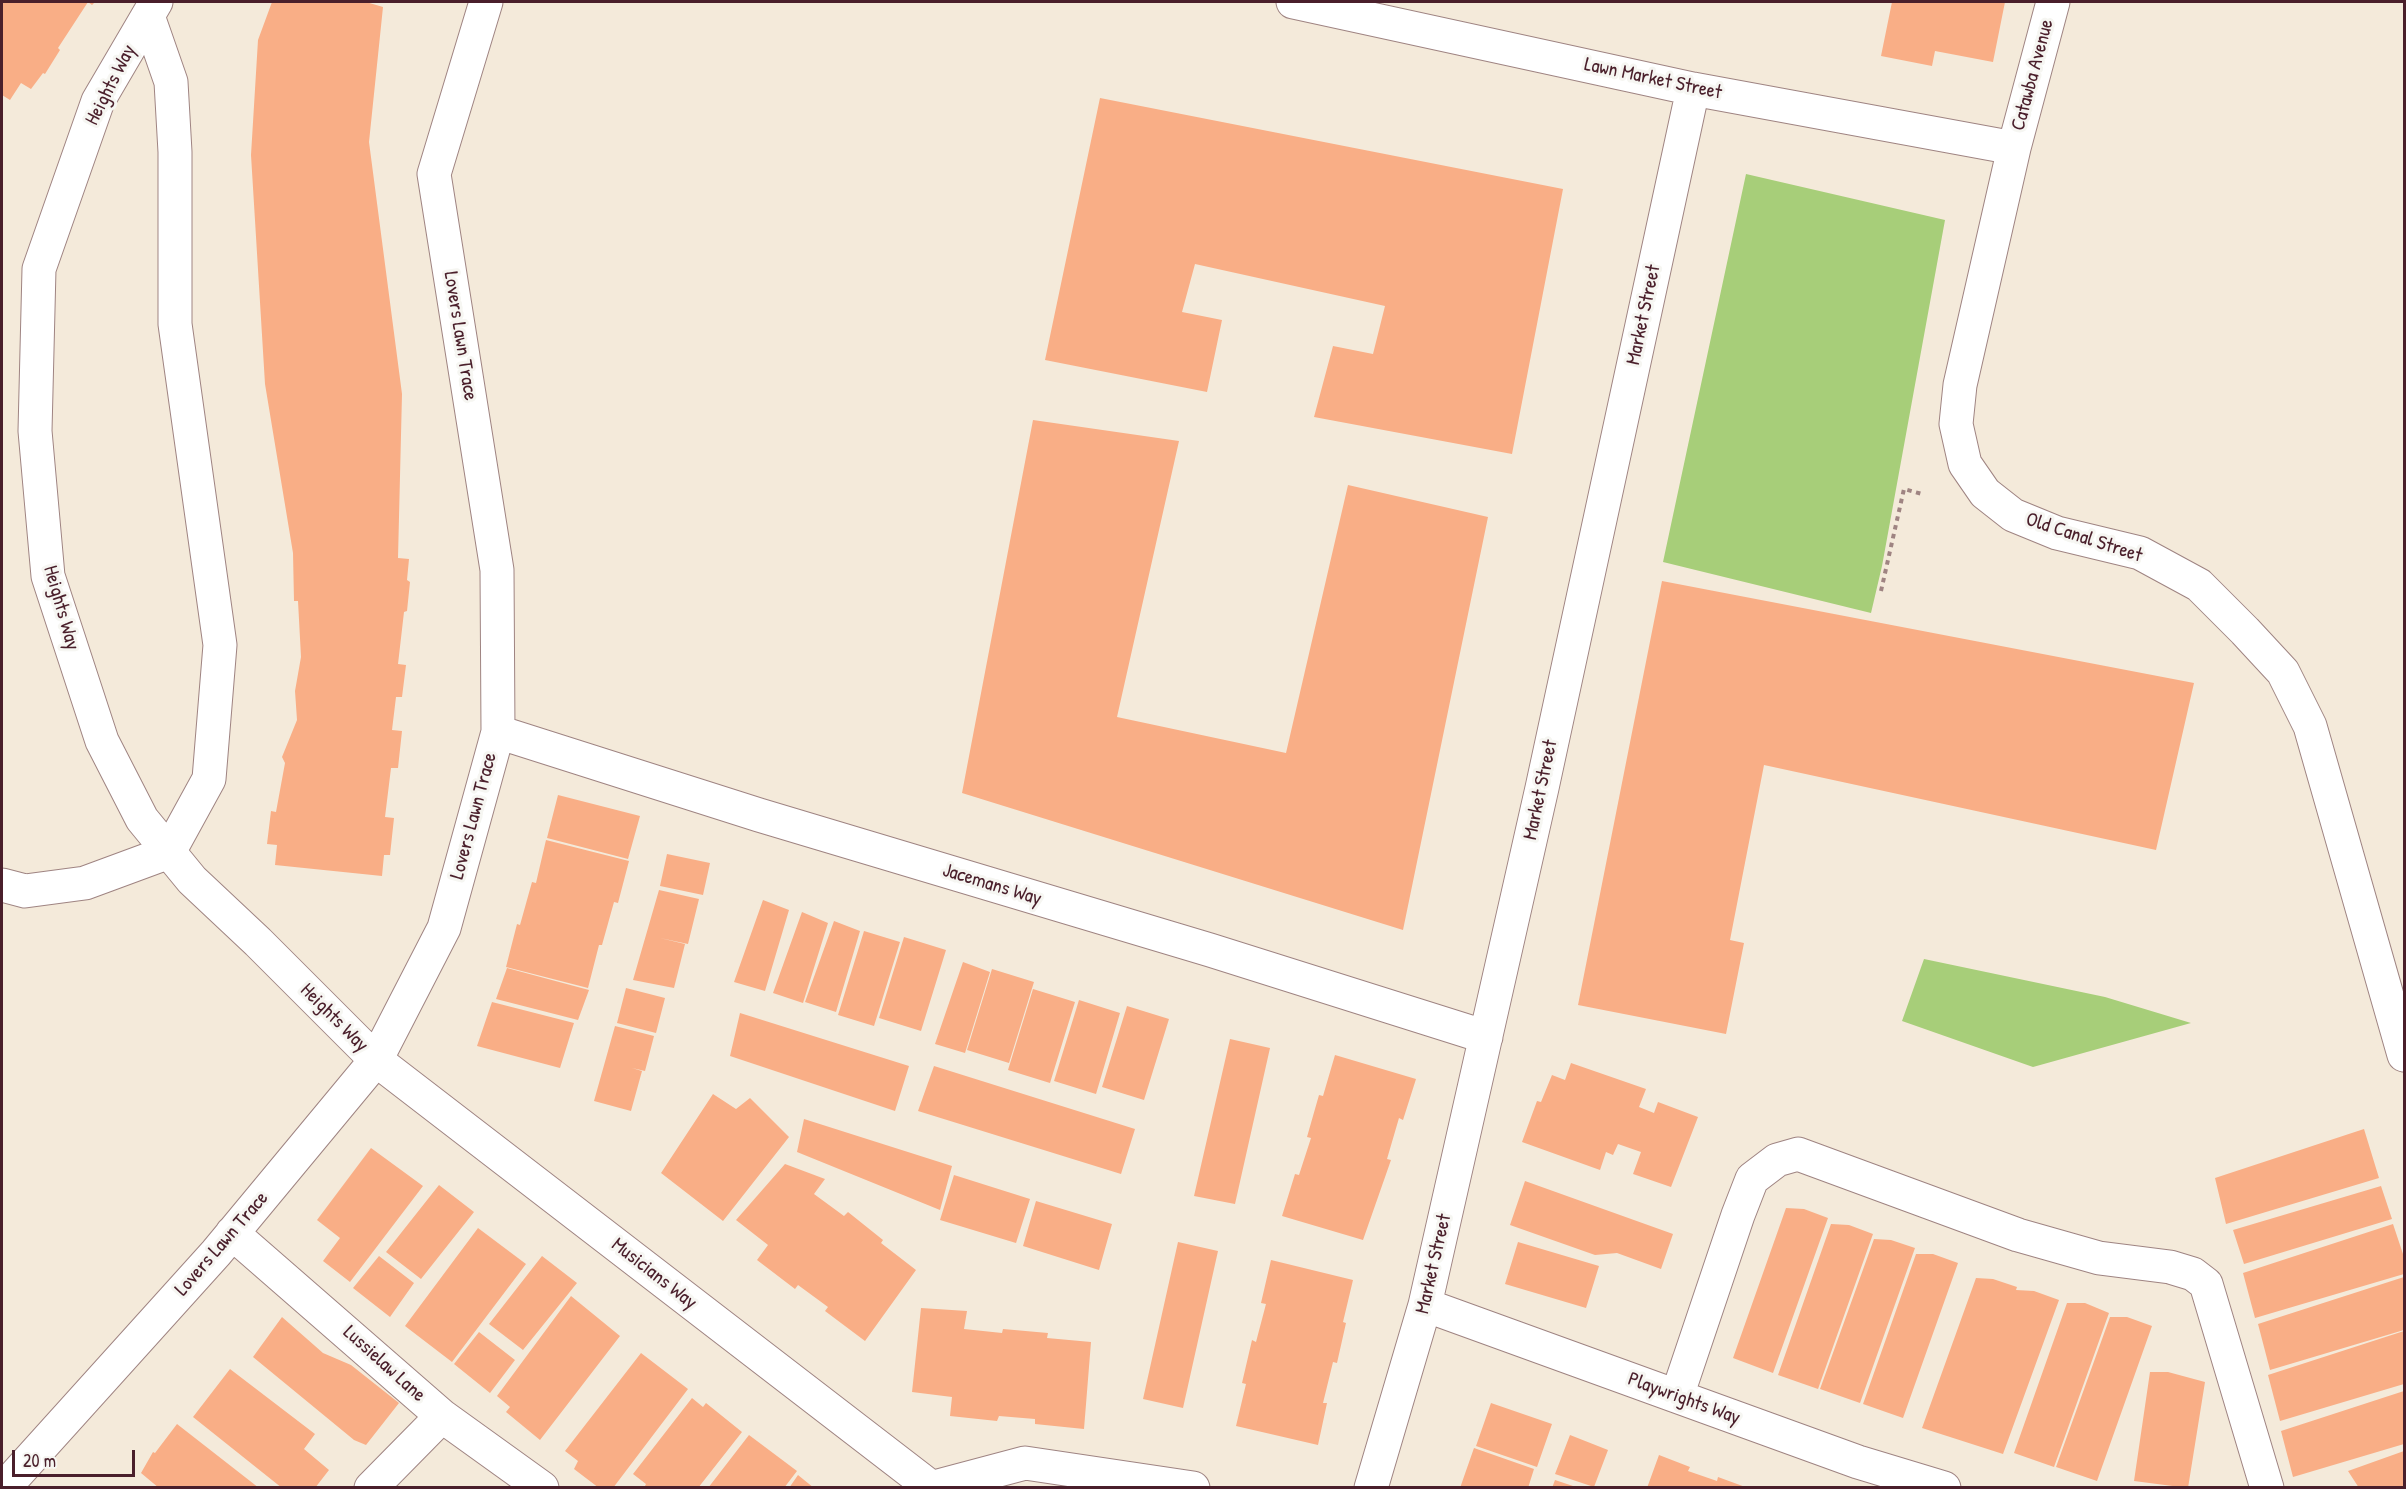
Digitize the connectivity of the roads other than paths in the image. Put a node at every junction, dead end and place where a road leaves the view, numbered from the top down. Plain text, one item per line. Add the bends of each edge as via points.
1 (486, 2) edge
2 (1293, 2) edge
3 (2053, 2) edge
4 (152, 9) edge
5 (1693, 89) junction
6 (2014, 148) junction
7 (498, 732) junction
8 (169, 852) junction
9 (2, 885) edge
10 (1486, 1036) junction
11 (2404, 1055) edge
12 (376, 1060) junction
13 (232, 1233) junction
14 (1425, 1305) junction
15 (1677, 1396) junction
16 (442, 1416) junction
17 (932, 1487) edge
18 (4, 1488) edge
19 (370, 1488) edge
20 (543, 1488) edge
21 (1193, 1488) edge
22 (1371, 1488) edge
23 (1944, 1488) edge
24 (2267, 1488) edge

1 - 7 street, Lovers Lawn Trace via 434,174 497,570
2 - 5 street, Lawn Market Street
3 - 6 street, Catawba Avenue
4 - 8 street via 171,82 175,324 220,645 209,779
4 - 8 street, Heights Way via 98,101 39,269 35,431 48,576 102,741 142,819
5 - 6 street, Lawn Market Street
5 - 10 street, Market Street
6 - 11 street, Old Canal Street via 1960,385 1956,424 1965,464 1984,493 2013,515 2057,533 2140,553 2199,585 2283,672 2310,726
7 - 10 street, Jacemans Way
7 - 12 street, Lovers Lawn Trace via 444,928
8 - 9 street via 85,883 25,891
8 - 12 street, Heights Way via 192,880
10 - 14 street, Market Street
12 - 13 street, Lovers Lawn Trace
12 - 17 street, Musicians Way
13 - 16 street, Lussielaw Lane
13 - 18 street, Lovers Lawn Trace
14 - 15 street, Playwrights Way
14 - 22 street, Market Street
15 - 23 street, Playwrights Way via 1858,1462
15 - 24 street via 1752,1179 1777,1160 1798,1154 2018,1234 2099,1258 2170,1267 2193,1274 2206,1284
16 - 19 street
16 - 20 street, Lussielaw Lane
17 - 21 street via 1025,1463

